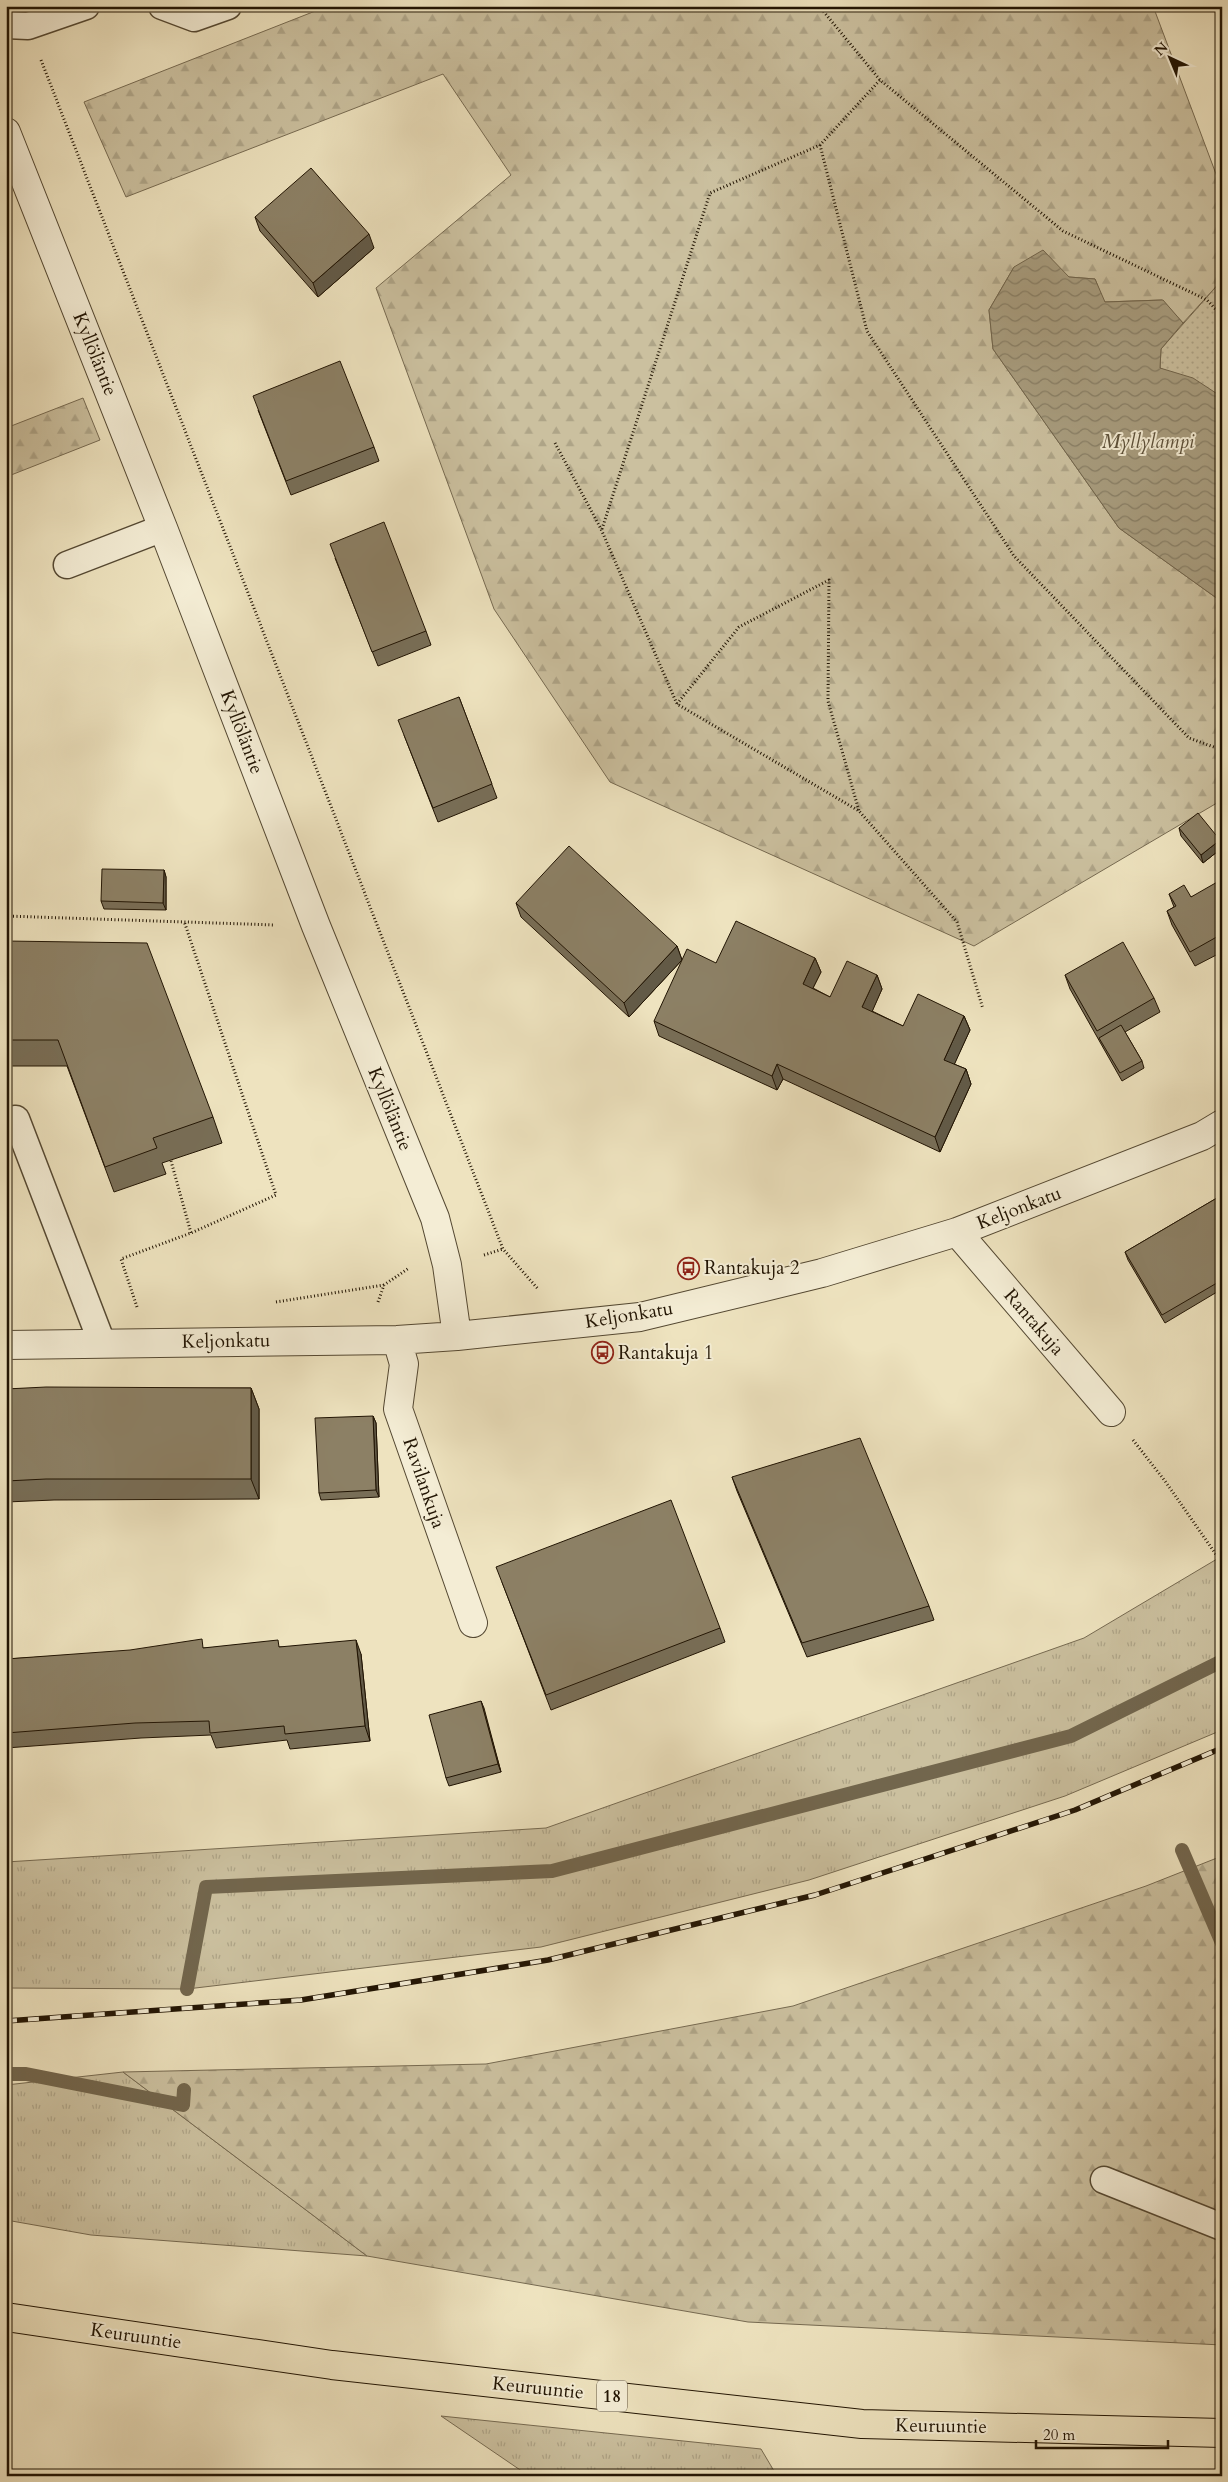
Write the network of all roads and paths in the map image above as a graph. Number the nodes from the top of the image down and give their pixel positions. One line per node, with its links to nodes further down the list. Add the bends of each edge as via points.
1 (86, 6): 5 (lane)
2 (162, 6): 3 (lane, via 194,18)
3 (228, 6)
4 (819, 6): 6 (path)
5 (17, 26): 26 (path, via 503,1249)
6 (880, 80): 8 (path); 9 (path, via 1063,231 1207,300)
7 (6, 132): 11 (street, Kyllöläntie)
8 (820, 146): 12 (path, via 710,193); 15 (path, via 867,332 1008,548 1189,738)
9 (1222, 316)
10 (555, 443): 12 (path)
11 (163, 528): 13 (lane); 19 (street, Kyllöläntie)
12 (602, 529): 14 (path)
13 (67, 565)
14 (677, 704): 16 (path); 16 (path, via 738,628 829,580 828,701)
15 (1222, 750)
16 (859, 811): 20 (path, via 957,922)
17 (6, 916): 18 (path)
18 (184, 921): 19 (path); 25 (path, via 276,1195)
19 (316, 926): 28 (street, Kyllöläntie, via 435,1218 447,1265)
20 (983, 1008)
21 (6, 1120): 30 (lane, via 16,1119)
22 (1222, 1124): 24 (street, Keljonkatu, via 1202,1136)
23 (170, 1160): 25 (path)
24 (957, 1232): 28 (street, Keljonkatu, via 822,1273 640,1317); 32 (street, Rantakuja)
25 (192, 1233): 27 (path, via 121,1259)
26 (542, 1294)
27 (137, 1309)
28 (457, 1336): 29 (street, Keljonkatu)
29 (397, 1340): 30 (street, Keljonkatu); 34 (street, Ravilankuja, via 404,1364 398,1409)
30 (102, 1343): 31 (street, Keljonkatu)
31 (6, 1345)
32 (1111, 1412): 33 (path, via 1165,1481)
33 (1222, 1563)
34 (473, 1623)
35 (1104, 2180): 36 (lane)
36 (1222, 2227)
37 (6, 2317): 38 (highway, Keuruuntie / 18, via 332,2365 862,2424)
38 (1222, 2433)

